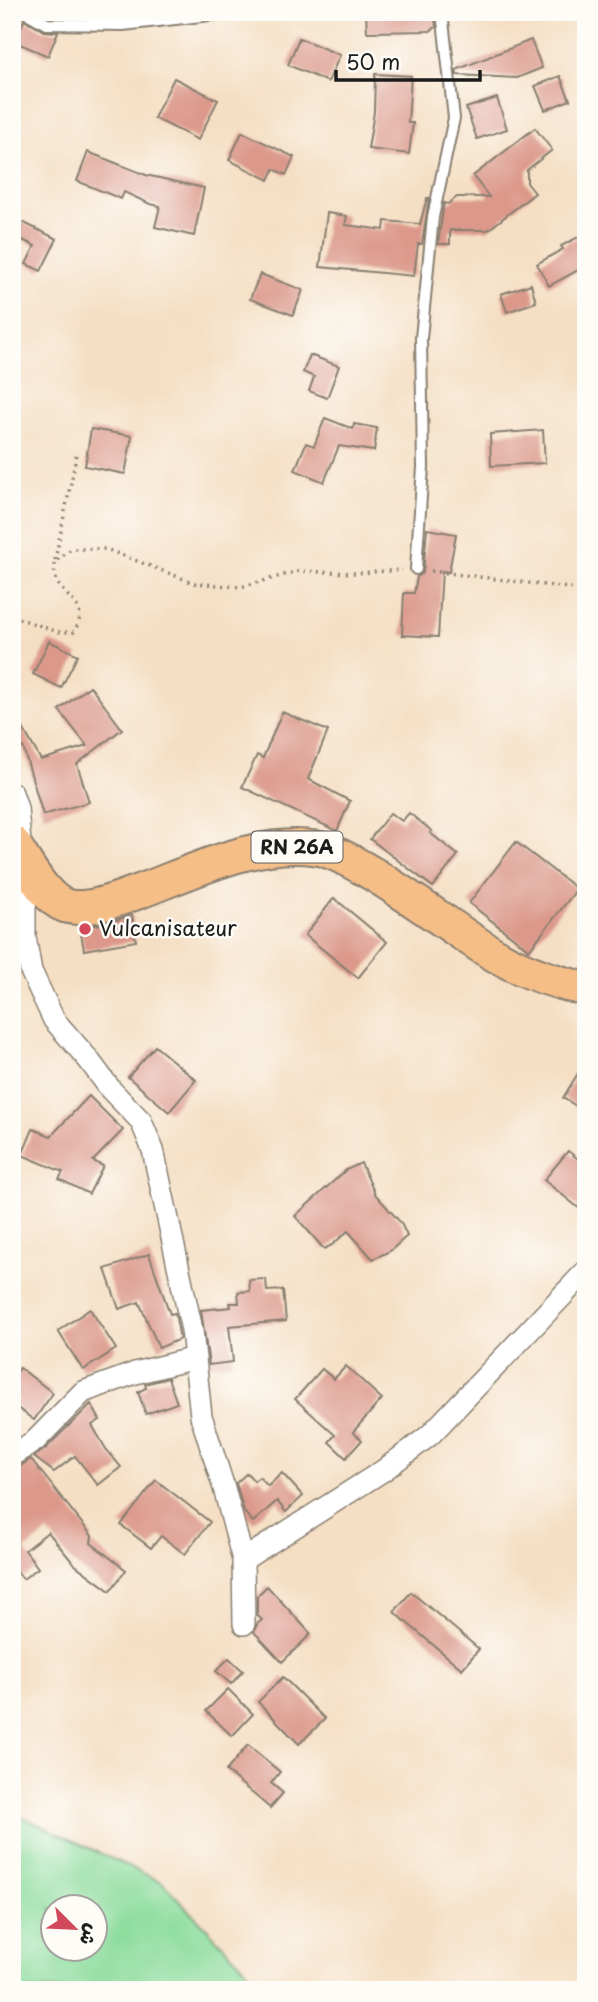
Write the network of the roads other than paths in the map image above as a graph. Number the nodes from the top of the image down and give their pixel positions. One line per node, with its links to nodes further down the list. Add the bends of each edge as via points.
1 (25, 12): 2 (lane, via 47,24 123,25)
2 (236, 12)
3 (442, 12): 4 (lane, via 454,118 433,217 421,338 423,467)
4 (416, 569)
5 (12, 793): 6 (street)
6 (22, 859): 7 (main road, RN 26A, via 54,898 65,906 82,907 107,903 275,847 317,848 353,862 495,956 559,983); 9 (street, via 31,971 54,1020 141,1121 156,1161)
7 (586, 989)
8 (586, 1271): 11 (street, via 430,1435 384,1470)
9 (195, 1358): 10 (street, via 83,1392 36,1440); 11 (street, via 201,1416)
10 (12, 1455)
11 (243, 1560): 12 (street)
12 (244, 1624)

